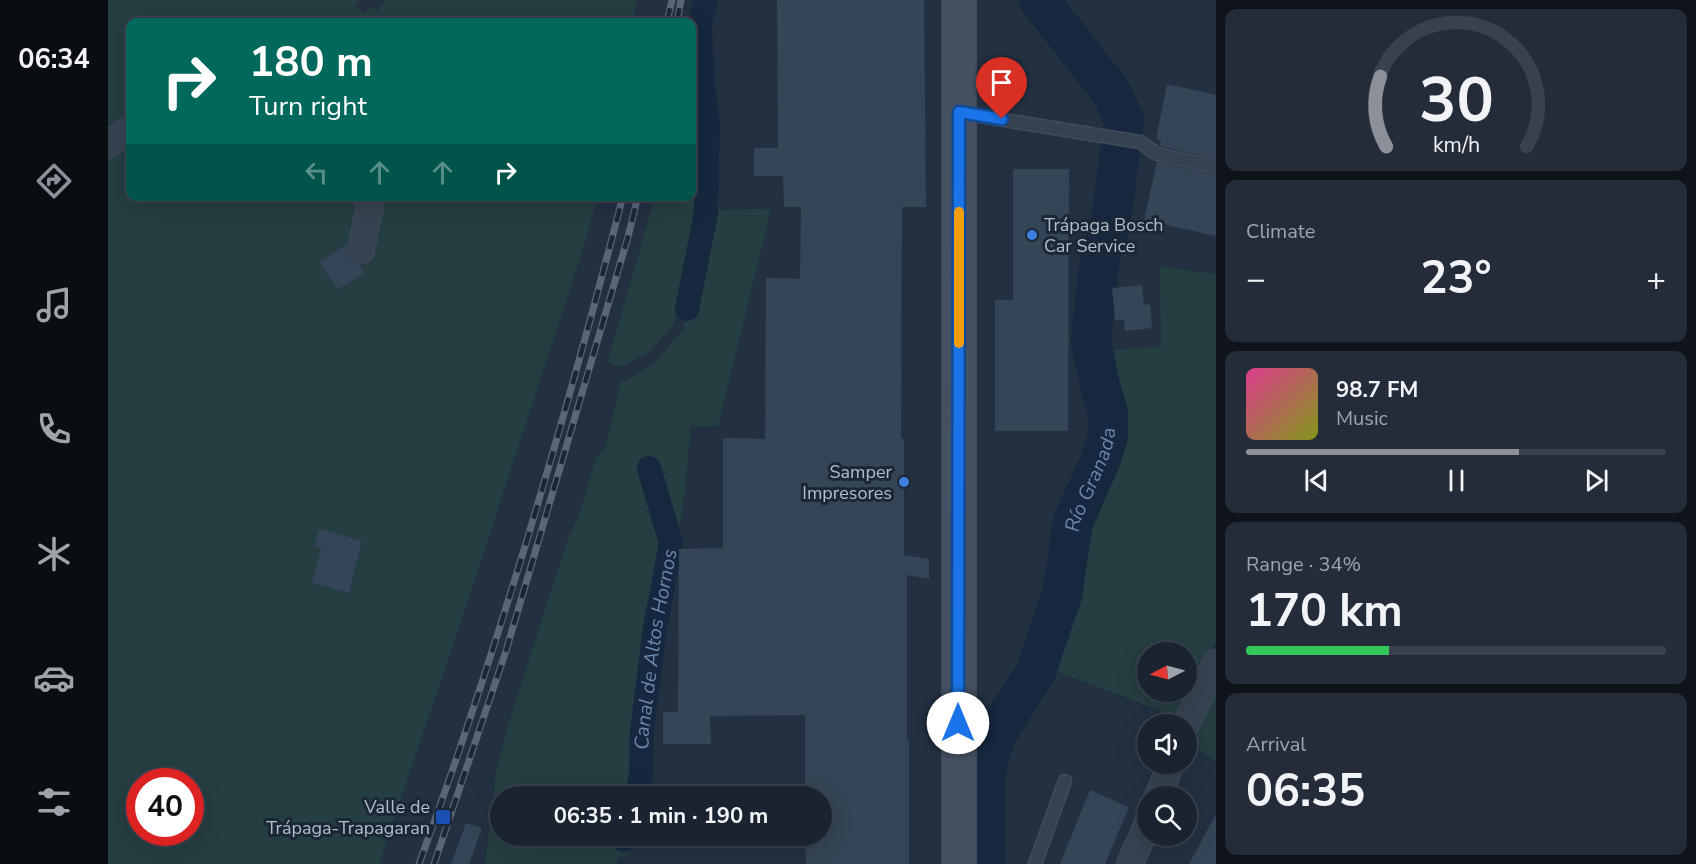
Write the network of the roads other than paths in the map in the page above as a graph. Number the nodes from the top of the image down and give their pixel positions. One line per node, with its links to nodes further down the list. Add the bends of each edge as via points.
1 (959, 0): 2 (street)
2 (959, 112): 5 (lane, via 1140,142 1157,154); 12 (street)
3 (126, 131): 4 (street)
4 (108, 145)
5 (1216, 167)
6 (369, 201): 7 (street)
7 (361, 250)
8 (1216, 663): 9 (street)
9 (1191, 714)
10 (1065, 781): 13 (lane)
11 (1138, 846): 14 (street)
12 (958, 864)
13 (1035, 864)
14 (1130, 864)

